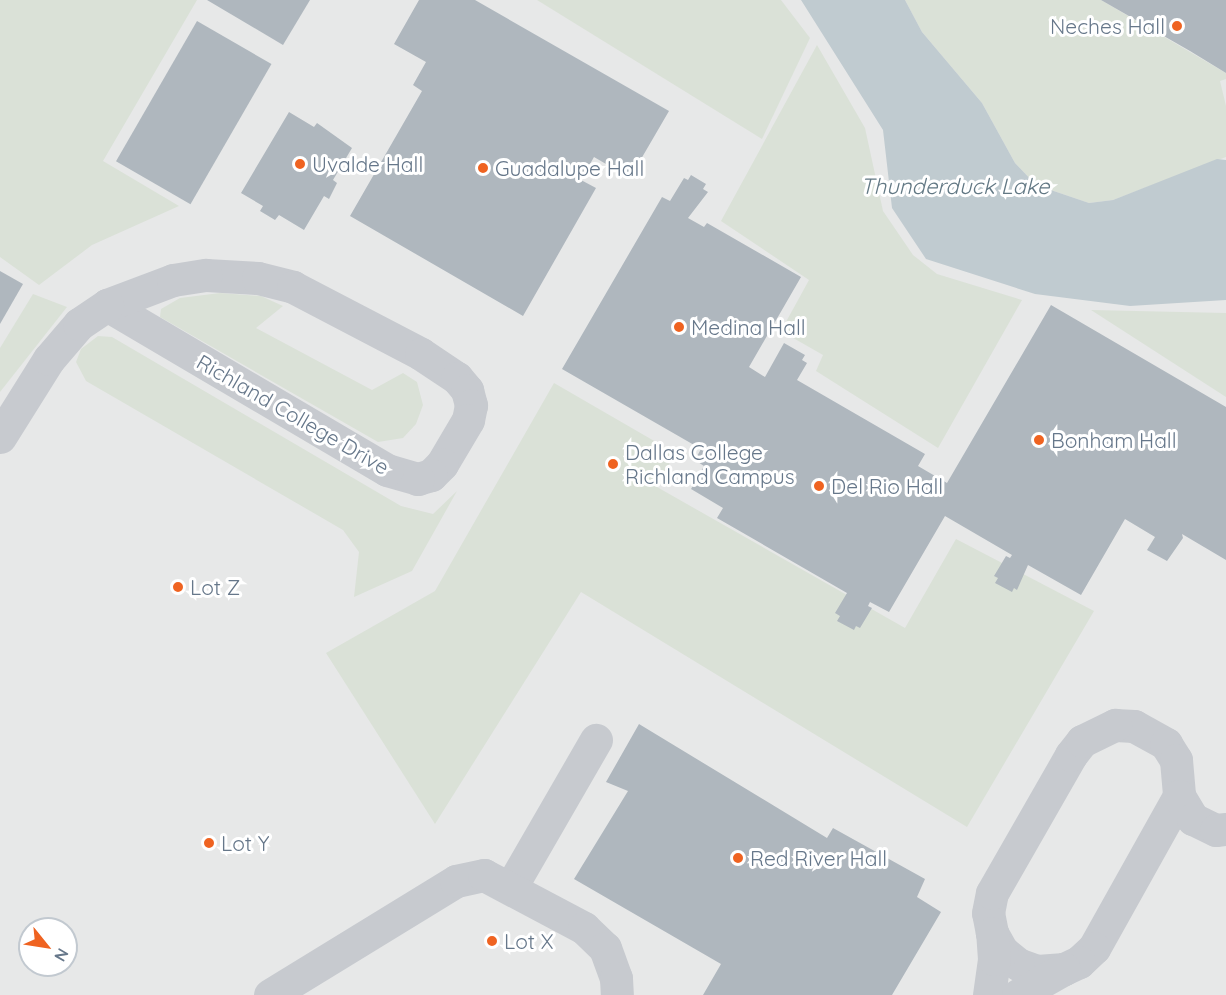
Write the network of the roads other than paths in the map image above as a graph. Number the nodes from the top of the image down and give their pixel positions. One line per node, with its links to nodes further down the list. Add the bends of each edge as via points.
1 (107, 305): 1 (street, Richland College Drive, via 405,478 431,475 468,420 471,405 467,390 444,368 293,287 258,278 206,275 173,280); 2 (street, Richland College Drive, via 79,324 49,359)
2 (0, 437)
3 (596, 740): 6 (street)
4 (1179, 796): 5 (street, via 1192,819 1216,830); 7 (street, via 1176,760 1152,732 1116,725 1082,741 992,893 988,913); 8 (street, via 1094,948)
5 (1226, 829)
6 (512, 887): 9 (street, via 484,875 456,882); 10 (street, via 584,928 605,948 616,978)
7 (992, 933): 8 (street, via 1002,951 1018,964 1037,971); 11 (street, via 994,959)
8 (1064, 969): 12 (street)
9 (270, 995)
10 (616, 995)
11 (989, 995)
12 (1018, 995)

